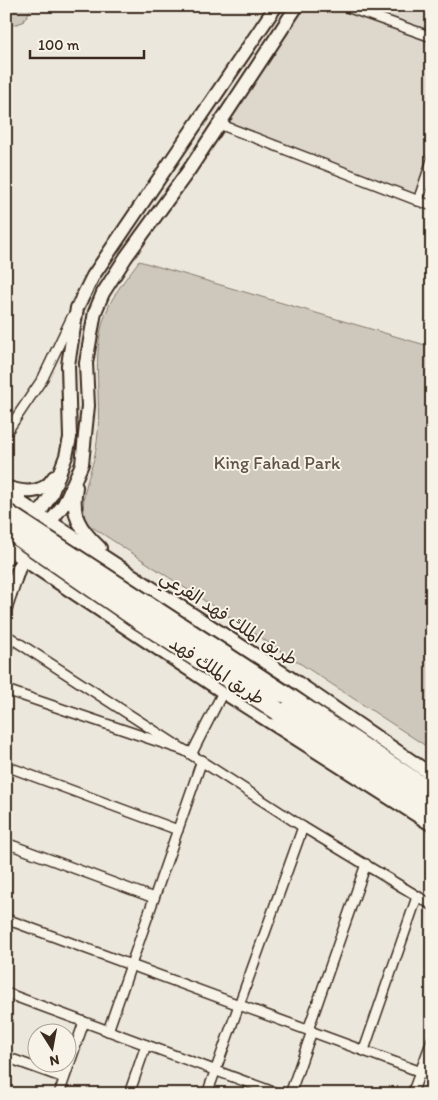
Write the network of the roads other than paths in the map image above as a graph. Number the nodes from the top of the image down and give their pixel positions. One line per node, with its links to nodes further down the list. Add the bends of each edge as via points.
1 (276, 6): 9 (street, via 93,276)
2 (297, 6): 5 (street)
3 (344, 6): 4 (street)
4 (432, 37)
5 (220, 124): 7 (street); 12 (street, via 126,257 95,312 86,363 88,406)
6 (432, 160): 7 (street)
7 (418, 201): 8 (street)
8 (432, 206)
9 (77, 308): 10 (street, via 42,378); 11 (street, via 68,365 70,438)
10 (6, 433)
11 (66, 456): 13 (street, via 51,484 42,490 19,492); 16 (street)
12 (82, 464): 17 (street); 22 (street, via 75,499 79,524 84,533)
13 (6, 487)
14 (6, 492): 16 (street, طريق الملك فهد الفرعي)
15 (6, 513): 32 (highway, طريق الملك فهد, bridge)
16 (39, 514): 17 (street, طريق الملك فهد الفرعي); 20 (street)
17 (52, 523): 19 (street, طريق الملك فهد الفرعي); 21 (street)
18 (6, 528): 33 (highway, طريق الملك فهد, bridge, via 142,622)
19 (90, 549): 22 (street, طريق الملك فهد الفرعي); 23 (street, via 72,549 63,558 57,571)
20 (7, 552): 21 (street)
21 (22, 559): 23 (street); 24 (street)
22 (123, 570): 31 (street, طريق الملك فهد الفرعي)
23 (59, 583): 27 (street)
24 (6, 606)
25 (6, 652): 28 (street, via 11,638)
26 (6, 690): 28 (street)
27 (223, 692): 28 (street); 34 (street)
28 (192, 753): 29 (street)
29 (202, 760): 35 (street); 36 (street)
30 (6, 766): 36 (street)
31 (432, 774)
32 (432, 793)
33 (432, 810)
34 (432, 825)
35 (303, 827): 38 (street); 45 (street)
36 (178, 830): 40 (street)
37 (6, 843): 40 (street)
38 (366, 864): 39 (street); 48 (street)
39 (417, 897): 41 (street); 51 (street)
40 (154, 898): 43 (street)
41 (432, 904)
42 (6, 919): 43 (street)
43 (131, 965): 45 (street); 47 (street)
44 (6, 993): 46 (street)
45 (240, 1005): 48 (street); 53 (street)
46 (84, 1022): 47 (street); 56 (street)
47 (108, 1031): 50 (street)
48 (310, 1031): 51 (street); 61 (street)
49 (432, 1040): 54 (street)
50 (146, 1045): 53 (street); 58 (street)
51 (364, 1050): 54 (street)
52 (6, 1057): 56 (street)
53 (217, 1071): 59 (street); 60 (street)
54 (420, 1072): 55 (street); 62 (street)
55 (432, 1076)
56 (64, 1078): 57 (street)
57 (59, 1094)
58 (129, 1094)
59 (207, 1094)
60 (279, 1094)
61 (290, 1094)
62 (412, 1094)

